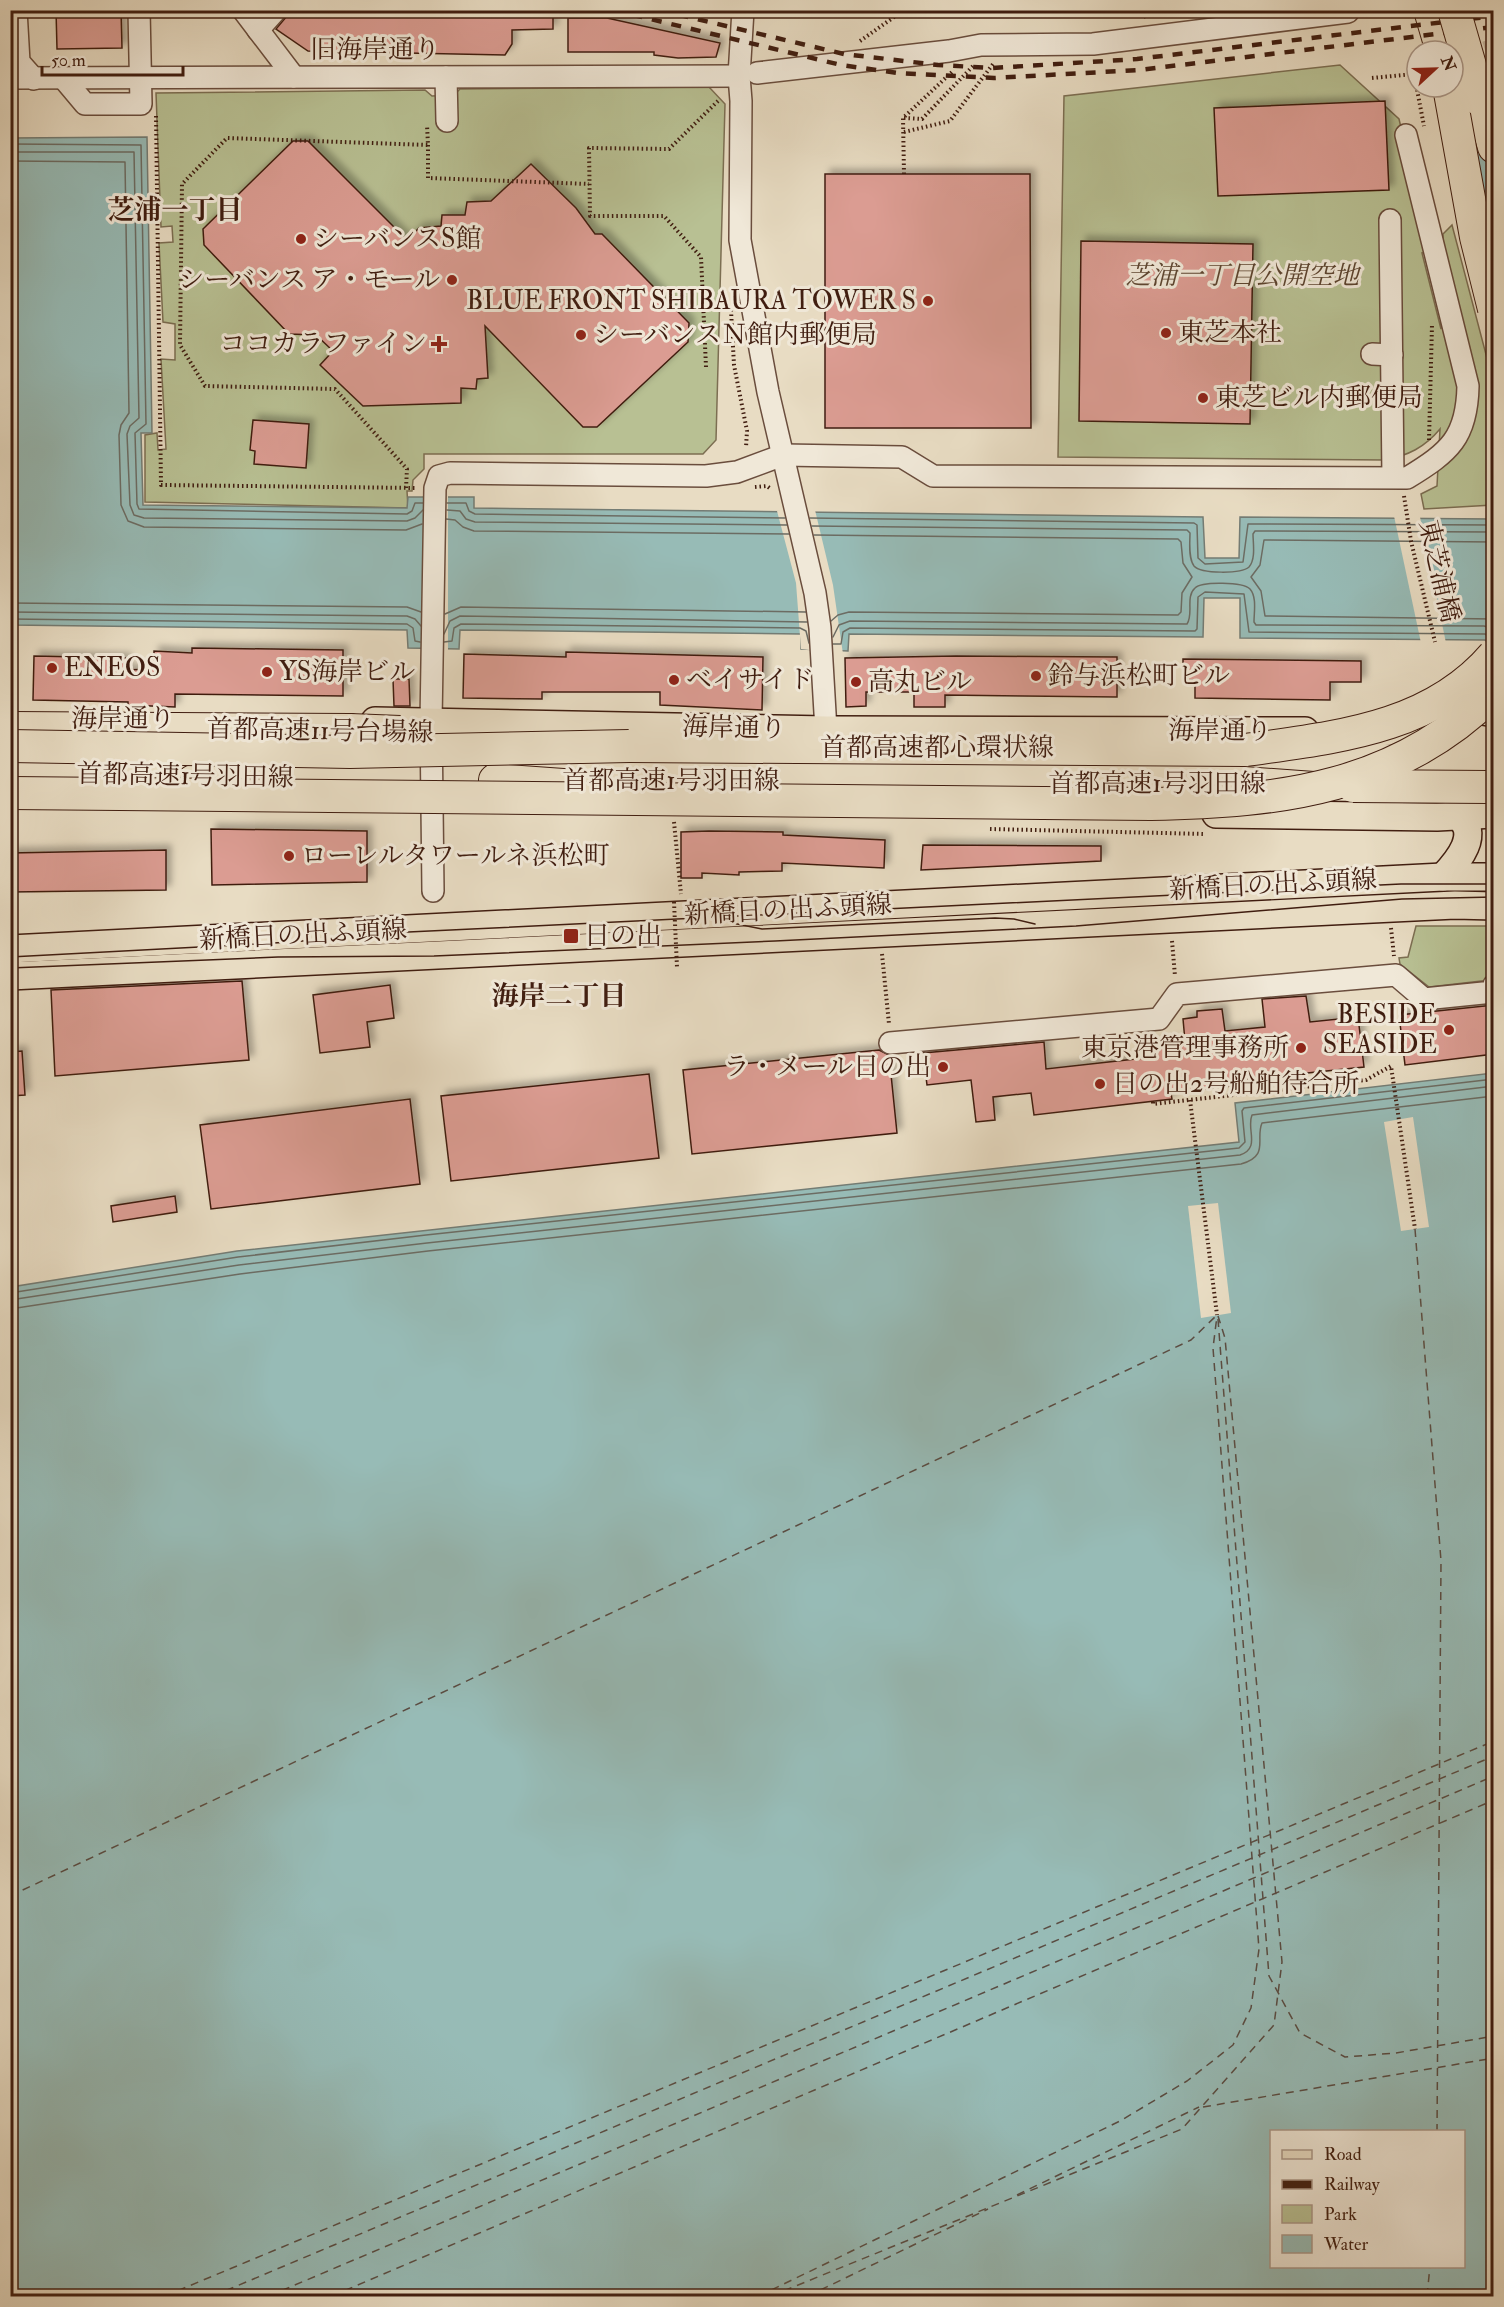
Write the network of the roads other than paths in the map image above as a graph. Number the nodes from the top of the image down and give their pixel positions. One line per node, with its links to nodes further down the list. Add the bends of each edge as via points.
1 (16, 10): 16 (street, via 19,62)
2 (139, 10): 13 (street)
3 (243, 10): 9 (street)
4 (276, 10): 9 (street)
5 (743, 10): 11 (street)
6 (1430, 10): 10 (highway)
7 (1454, 10): 19 (highway, bridge)
8 (1348, 12): 11 (street, 旧海岸通り, via 1093,44 994,45)
9 (258, 30): 14 (street)
10 (1438, 39)
11 (748, 75): 12 (street, 旧海岸通り); 27 (street, via 740,240)
12 (446, 76): 14 (street, 旧海岸通り); 20 (street)
13 (140, 77): 14 (street, 旧海岸通り); 16 (street, 旧海岸通り)
14 (294, 77)
15 (10, 78): 16 (street, 旧海岸通り)
16 (34, 79)
17 (1452, 99): 26 (highway, bridge, via 1476,237)
18 (1454, 99): 25 (highway)
19 (1480, 100): 22 (highway); 23 (highway)
20 (437, 122)
21 (1416, 133): 28 (street, via 1468,386 1468,412 1462,432 1443,452 1407,478)
22 (1494, 134)
23 (1494, 147)
24 (1390, 220): 28 (street, via 1382,355)
25 (1494, 228)
26 (1494, 309)
27 (783, 455): 28 (street, via 902,457 933,476); 32 (street, via 737,472 706,476 439,476 431,491); 34 (street, via 815,592)
28 (1393, 477)
29 (1494, 655): 38 (highway, 首都高速都心環状線, bridge, via 1453,693 1404,718 1353,733)
30 (1494, 692): 46 (highway, 首都高速1号羽田線, bridge, via 1467,717 1410,754 1350,780 1284,796 1151,804)
31 (10, 718): 32 (main road, 海岸通り)
32 (431, 721): 34 (main road, 海岸通り); 47 (street)
33 (10, 728): 37 (highway, 首都高速11号台場線, bridge, via 350,730)
34 (826, 730): 35 (main road, 海岸通り, via 1435,731)
35 (1494, 742)
36 (10, 746): 37 (highway, 首都高速1号羽田線, bridge, via 350,752)
37 (628, 746): 38 (highway, 首都高速都心環状線)
38 (1246, 750): 39 (highway, 首都高速都心環状線, bridge, via 1412,762)
39 (1494, 762)
40 (10, 774): 41 (highway, 首都高速1号羽田線)
41 (273, 778): 42 (highway, 首都高速1号羽田線); 44 (highway, bridge)
42 (495, 780): 43 (highway, 首都高速1号羽田線, bridge); 46 (highway, bridge)
43 (1494, 787)
44 (10, 791): 46 (highway, bridge)
45 (10, 798): 47 (main road)
46 (780, 801)
47 (433, 804): 49 (main road); 52 (street)
48 (1494, 814): 49 (main road)
49 (1457, 815): 50 (main road, via 1468,828 1468,840 1457,862)
50 (1443, 877): 51 (main road, 新橋日の出ふ頭線); 54 (main road, 新橋日の出ふ頭線)
51 (1494, 877)
52 (434, 891)
53 (1494, 906): 55 (main road, 新橋日の出ふ頭線)
54 (10, 950)
55 (10, 976)
56 (1494, 986): 57 (street, via 1493,992 1424,999 1396,975 1177,994 1159,1019)
57 (890, 1043)

